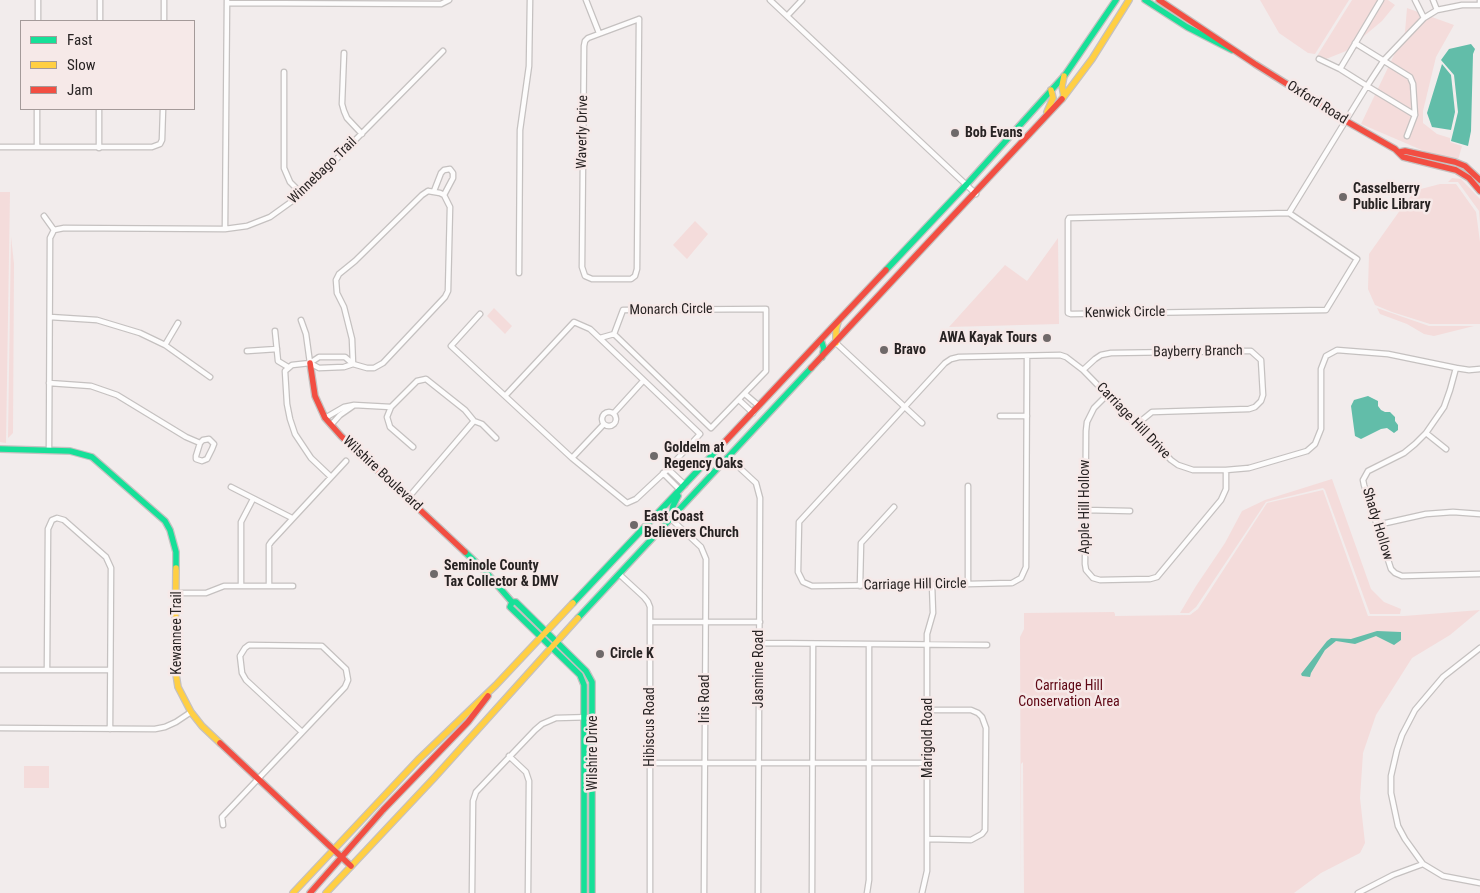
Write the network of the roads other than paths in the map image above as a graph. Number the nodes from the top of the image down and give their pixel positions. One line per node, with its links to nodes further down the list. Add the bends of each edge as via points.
1 (38, 0): 21 (street)
2 (100, 0): 22 (street)
3 (164, 0): 23 (street)
4 (449, 0): 17 (street, via 441,4)
5 (530, 0): 60 (street, via 530,66 520,130)
6 (586, 0): 24 (street)
7 (770, 0): 19 (street)
8 (802, 0): 19 (street)
9 (1116, 0): 33 (main road)
10 (1129, 0): 36 (main road)
11 (1145, 0): 27 (main road, Oxford Road, via 1187,27)
12 (1160, 0): 27 (main road, Oxford Road)
13 (1381, 0): 25 (street)
14 (1415, 0): 20 (street)
15 (1433, 0): 18 (street)
16 (1480, 0): 18 (street, via 1480,5)
17 (227, 2): 58 (street)
18 (1437, 10): 20 (street)
19 (787, 16): 50 (street)
20 (1424, 18): 30 (street)
21 (38, 20)
22 (100, 20)
23 (164, 20)
24 (599, 33): 24 (street, Waverly Drive, via 585,40 584,46 582,267 585,276 592,280 628,279 635,276 637,268 639,19)
25 (1355, 43): 30 (street); 31 (street)
26 (443, 51): 43 (street, Winnebago Trail)
27 (1236, 52): 42 (main road, Oxford Road)
28 (344, 53): 43 (street, via 342,104 347,118)
29 (1319, 60): 31 (street)
30 (1384, 60): 34 (street); 40 (street, via 1410,77)
31 (1340, 68): 34 (street)
32 (284, 72): 53 (street, via 284,168 290,182)
33 (1065, 75): 35 (main road); 36 (main road)
34 (1367, 86): 40 (street); 42 (street)
35 (1051, 90): 41 (main road, via 1053,98); 50 (main road)
36 (1064, 96): 41 (main road)
37 (37, 110): 46 (street)
38 (100, 110): 47 (street)
39 (163, 110): 47 (street, via 160,144)
40 (1415, 115): 44 (street)
41 (1045, 118): 54 (main road)
42 (1346, 121): 48 (main road, Oxford Road); 56 (street)
43 (362, 134): 53 (street, Winnebago Trail)
44 (1407, 136)
45 (0, 147): 46 (street)
46 (37, 147): 47 (street)
47 (99, 148)
48 (1400, 152): 49 (main road, Oxford Road, via 1455,162 1465,166); 51 (main road, Oxford Road, via 1403,157 1456,170 1469,178)
49 (1480, 180)
50 (966, 184): 54 (street); 64 (main road)
51 (1480, 191)
52 (434, 192): 55 (street); 55 (street, via 442,173 450,169 453,178); 77 (street, via 422,195 336,280 352,339)
53 (302, 194): 58 (street, Winnebago Trail, via 270,217 247,226)
54 (976, 194): 70 (main road)
55 (444, 195): 77 (street, via 450,207 449,284 445,297 383,363 374,368)
56 (1289, 213): 56 (street, Kenwick Circle, via 1069,218 1068,312 1326,310 1357,259)
57 (44, 216): 59 (street)
58 (225, 229): 59 (street, Winnebago Trail)
59 (54, 230): 62 (street, via 50,238)
60 (519, 274)
61 (480, 314): 87 (street, via 451,346)
62 (50, 317): 71 (street, via 97,320 140,333); 84 (street)
63 (301, 320): 76 (street, Wilshire Boulevard, via 308,340)
64 (838, 321): 69 (main road); 70 (main road)
65 (178, 322): 71 (street)
66 (276, 331): 72 (street)
67 (614, 334): 68 (street); 85 (street, Monarch Circle, via 623,310 766,309 766,371); 103 (street)
68 (600, 338): 83 (street); 87 (street, via 574,322)
69 (821, 340): 75 (main road); 90 (main road)
70 (836, 344): 75 (main road); 92 (street)
71 (165, 345): 82 (street)
72 (277, 349): 73 (street); 78 (street, via 278,361)
73 (246, 351)
74 (1027, 356): 80 (street, Carriage Hill Drive, via 1066,356); 92 (street, Carriage Hill Drive, via 951,359); 96 (street, Carriage Hill Circle)
75 (822, 358): 113 (main road)
76 (310, 363): 77 (street, via 319,368); 77 (street, via 319,357 345,357); 78 (street); 97 (main road, Wilshire Boulevard, via 315,396)
77 (353, 364)
78 (288, 367): 118 (street, via 285,371 287,404 295,434 311,458)
79 (1456, 368): 81 (street, Carriage Hill Drive); 104 (street, Shady Hollow, via 1444,407); 116 (street, Carriage Hill Drive, via 1388,354 1332,352 1326,356 1321,369 1322,429 1315,444 1298,454 1249,468)
80 (1083, 370): 86 (street, Carriage Hill Drive); 101 (street, Bayberry Branch, via 1101,355 1111,353 1252,351 1261,360 1263,395 1255,407 1152,412)
81 (1480, 370)
82 (210, 377)
83 (644, 381): 93 (street); 105 (street)
84 (49, 383): 107 (street, via 91,386 118,395); 111 (street)
85 (745, 394): 88 (street, Monarch Circle); 90 (street)
86 (1108, 394): 101 (street, Carriage Hill Drive); 126 (street, Apple Hill Hollow, via 1094,408 1087,422)
87 (505, 396): 112 (street)
88 (739, 400): 94 (street); 103 (street, Monarch Circle)
89 (354, 405): 91 (street); 97 (street); 102 (street)
90 (759, 406): 94 (main road)
91 (391, 407): 98 (street, via 417,381 426,379); 108 (street, via 387,417 390,427)
92 (906, 408): 99 (street); 141 (street, Carriage Hill Circle, via 799,522 798,572 803,582 812,586)
93 (614, 413): 100 (street, via 604,414); 100 (street, via 614,423)
94 (752, 413): 119 (main road)
95 (1000, 416): 96 (street)
96 (1027, 416): 137 (street, Carriage Hill Circle, via 1024,573 1012,583)
97 (325, 418): 102 (main road, Wilshire Boulevard)
98 (474, 421): 106 (street, via 482,424); 124 (street)
99 (922, 423)
100 (604, 424): 112 (street)
101 (1136, 424): 116 (street, Carriage Hill Drive, via 1178,465 1193,470)
102 (331, 425): 124 (main road, Wilshire Boulevard)
103 (712, 428): 105 (street, Monarch Circle)
104 (1426, 433): 110 (street); 132 (street, Shady Hollow, via 1404,453 1375,466 1366,474 1364,485)
105 (700, 434): 115 (street)
106 (496, 438)
107 (200, 443): 107 (street, via 206,439 214,444 205,461 196,459)
108 (413, 447)
109 (0, 449): 111 (main road, Kewannee Trail)
110 (1446, 449)
111 (49, 450): 142 (main road, Kewannee Trail, via 92,457 165,521 176,552)
112 (572, 458): 117 (street, via 627,503 636,499)
113 (729, 458): 131 (main road); 145 (street, Jasmine Road, via 759,489)
114 (346, 461): 118 (street)
115 (668, 469): 117 (street); 119 (street)
116 (1226, 470): 126 (street, Apple Hill Hollow, via 1226,489 1221,500 1162,573 1150,579 1100,580 1089,575 1085,564)
117 (664, 473): 122 (street)
118 (331, 477): 130 (street)
119 (685, 484): 122 (main road); 131 (main road, via 673,506)
120 (968, 486): 137 (street)
121 (231, 487): 123 (street)
122 (680, 490): 128 (main road)
123 (252, 498): 130 (street); 138 (street, via 241,522)
124 (408, 498): 143 (main road, Wilshire Boulevard, via 485,571)
125 (894, 507): 141 (street, via 861,543)
126 (1085, 510): 127 (street)
127 (1130, 511)
128 (659, 513): 133 (main road, via 661,522); 147 (main road)
129 (1480, 514): 132 (street, via 1426,514)
130 (292, 518): 139 (street, via 269,546)
131 (671, 519): 133 (main road); 146 (street, Iris Road, via 704,552)
132 (1377, 525): 135 (street, Shady Hollow, via 1395,574)
133 (651, 540): 134 (main road)
134 (619, 574): 144 (street, Hibiscus Road, via 648,602); 149 (main road)
135 (1480, 574)
136 (932, 584): 137 (street, Carriage Hill Circle); 141 (street, Carriage Hill Circle); 153 (street, Marigold Road, via 933,613)
137 (968, 584)
138 (241, 586): 139 (street); 142 (street, via 219,587 206,593)
139 (269, 586): 140 (street)
140 (293, 586)
141 (860, 586)
142 (176, 594): 164 (main road, Kewannee Trail, via 176,678)
143 (512, 602): 147 (main road, Wilshire Boulevard, via 516,602); 148 (main road, Wilshire Boulevard, via 510,607)
144 (650, 622): 146 (street); 171 (street, Hibiscus Road)
145 (760, 622): 146 (street); 150 (street, Jasmine Road)
146 (705, 623): 174 (street, Iris Road)
147 (546, 632): 148 (main road); 149 (main road, Wilshire Drive)
148 (541, 638): 155 (main road); 162 (main road)
149 (556, 641): 155 (main road); 160 (main road, Wilshire Drive)
150 (760, 643): 151 (street); 172 (street, Jasmine Road)
151 (813, 644): 152 (street); 175 (street)
152 (869, 644): 153 (street); 176 (street)
153 (927, 645): 154 (street); 163 (street, Marigold Road)
154 (987, 646)
155 (551, 647): 161 (main road); 183 (main road)
156 (1480, 648): 182 (street, via 1443,677 1415,710 1395,757 1391,793 1398,826)
157 (0, 670): 158 (street)
158 (47, 670): 159 (street); 159 (street, via 48,529 52,520 57,518 64,520 109,561)
159 (110, 670): 168 (street)
160 (586, 671): 161 (main road); 166 (main road, Wilshire Drive, via 592,682)
161 (580, 675): 165 (main road, Wilshire Drive, via 585,691)
162 (496, 685): 180 (main road, via 418,760); 181 (main road, via 468,722)
163 (928, 710): 173 (street, Marigold Road); 179 (street, via 971,710 978,713 985,722 986,757 986,823 982,834 971,840)
164 (191, 712): 168 (street, via 165,727); 177 (main road, Kewannee Trail)
165 (585, 717): 166 (street); 170 (street, via 556,718 542,724); 185 (main road, Wilshire Drive)
166 (593, 717): 184 (main road, Wilshire Drive)
167 (0, 728): 168 (street)
168 (110, 729)
169 (302, 732): 169 (street, via 246,680 240,656 249,645 322,646 346,669 348,680 344,687); 177 (street)
170 (509, 756): 190 (street, via 474,796); 191 (street, via 526,772 529,782)
171 (650, 763): 174 (street); 194 (street, Hibiscus Road)
172 (758, 763): 174 (street); 175 (street); 196 (street, Jasmine Road)
173 (928, 763): 176 (street); 179 (street, Marigold Road)
174 (705, 764): 195 (street, Iris Road)
175 (813, 764): 176 (street); 197 (street)
176 (868, 764): 198 (street)
177 (259, 778): 178 (street, via 222,817); 180 (main road, Kewannee Trail)
178 (222, 825)
179 (928, 839): 199 (street, Marigold Road, via 927,871)
180 (334, 850): 181 (main road, Kewannee Trail); 187 (main road)
181 (342, 858): 183 (main road, Kewannee Trail); 188 (main road)
182 (1423, 864): 186 (street, via 1443,876); 200 (street)
183 (351, 866): 189 (main road)
184 (592, 873): 185 (main road); 193 (main road, Wilshire Drive)
185 (584, 874): 192 (main road, Wilshire Drive)
186 (1480, 884)
187 (293, 893)
188 (310, 893)
189 (326, 893)
190 (472, 893)
191 (528, 893)
192 (584, 893)
193 (592, 893)
194 (650, 893)
195 (704, 893)
196 (758, 893)
197 (812, 893)
198 (867, 893)
199 (922, 893)
200 (1358, 893)

